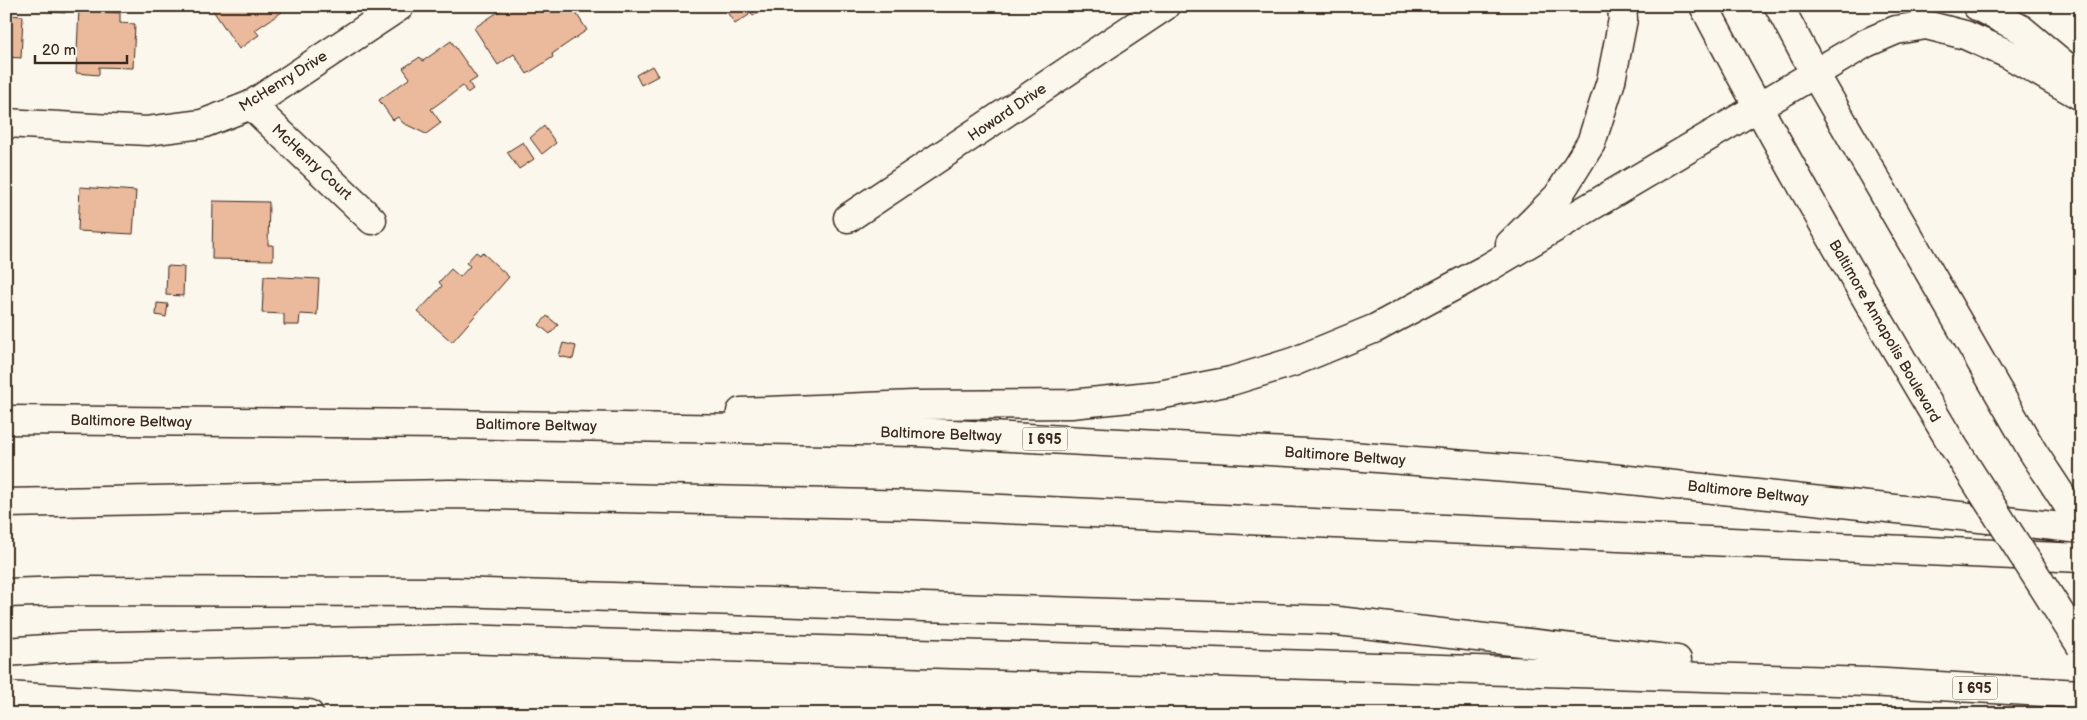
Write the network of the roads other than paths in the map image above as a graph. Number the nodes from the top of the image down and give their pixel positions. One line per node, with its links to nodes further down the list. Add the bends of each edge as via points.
1 (400, 6): 10 (main road, McHenry Drive)
2 (1165, 6): 13 (main road, Howard Drive)
3 (1622, 6): 15 (main road, via 1623,19 1611,81 1591,143 1558,196)
4 (1704, 6): 11 (main road, Baltimore Annapolis Boulevard)
5 (1779, 6): 7 (main road)
6 (1977, 6): 8 (main road, via 2021,29)
7 (1815, 74): 9 (main road, via 1866,43 1896,30 1926,25 1965,35 2008,54); 11 (main road); 19 (main road, via 2032,452)
8 (2081, 79)
9 (2081, 96)
10 (251, 106): 12 (main road, McHenry Drive, via 202,124 147,131); 14 (main road, McHenry Court)
11 (1758, 108): 15 (main road); 23 (main road, Baltimore Annapolis Boulevard, bridge, via 1852,277 1952,444)
12 (6, 123)
13 (848, 218)
14 (372, 220)
15 (1484, 270): 17 (main road, via 1376,328 1293,362 1231,381 1159,395 1071,404 914,405)
16 (6, 420): 17 (main road, Baltimore Beltway / I 695)
17 (445, 424): 20 (main road, Baltimore Beltway / I 695, via 914,432 1325,454 1546,471)
18 (6, 503): 21 (main road, via 450,494 916,505)
19 (2081, 525)
20 (2081, 529)
21 (2081, 558)
22 (6, 593): 25 (main road, via 457,592 1329,620)
23 (2081, 646)
24 (6, 652): 25 (main road, I 695, via 460,639)
25 (1868, 682): 26 (main road, I 695)
26 (2081, 694)
27 (6, 696): 28 (main road)
28 (309, 714)

